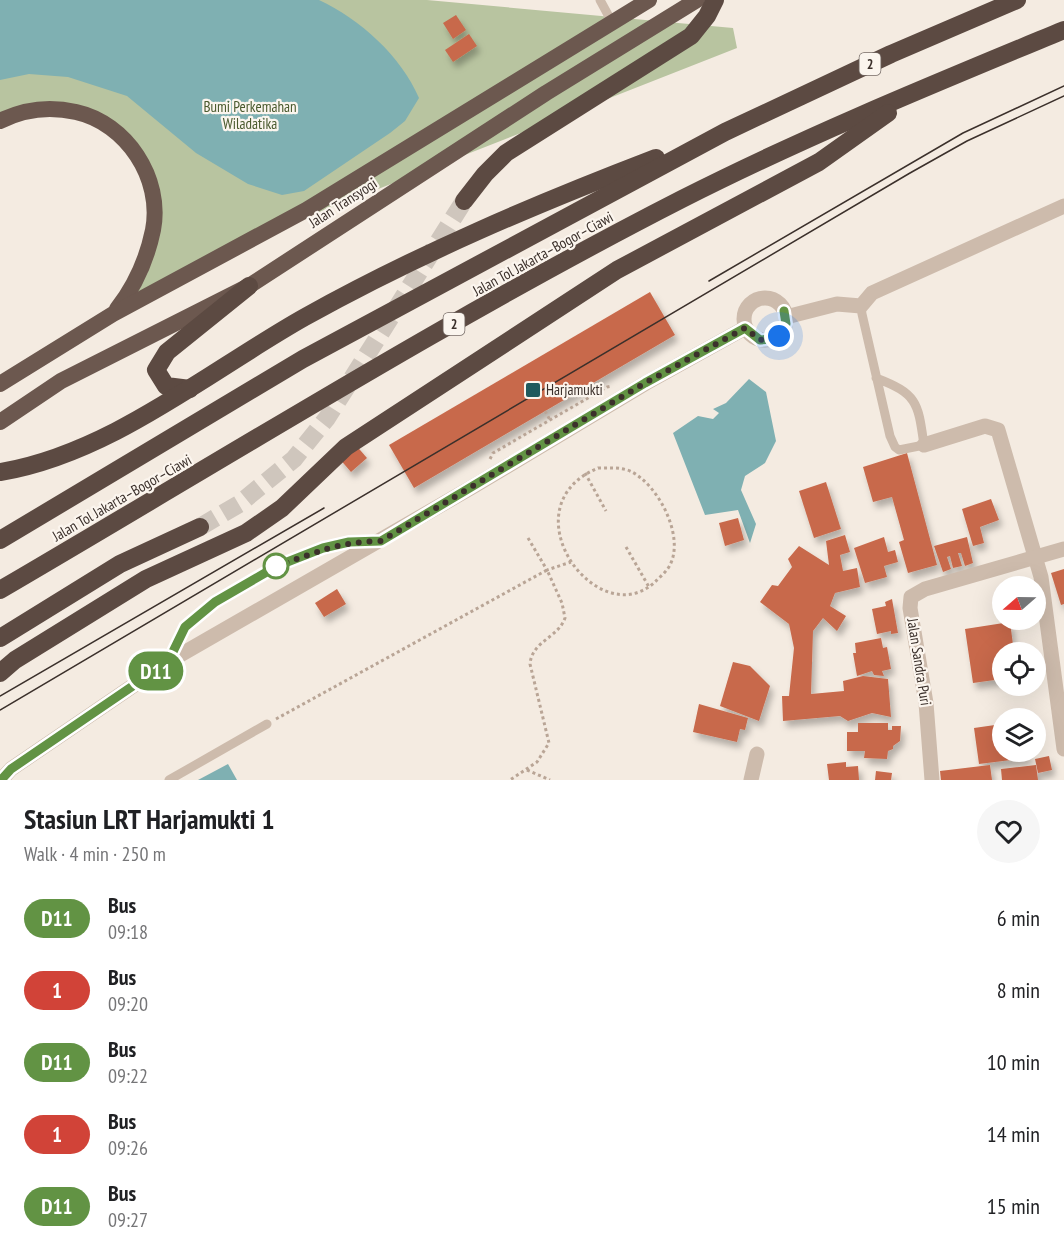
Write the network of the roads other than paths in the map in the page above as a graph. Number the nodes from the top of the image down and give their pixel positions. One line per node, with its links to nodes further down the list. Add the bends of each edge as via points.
1 (600, 0): 6 (lane)
2 (649, 0): 6 (highway, Jalan Transyogi)
3 (697, 0): 10 (highway, Jalan Transyogi)
4 (715, 0): 13 (highway, via 708,16 691,36 506,153)
5 (1017, 0): 12 (highway, Jalan Tol Jakarta–Bogor–Ciawi / 2)
6 (613, 24): 8 (highway, Jalan Transyogi)
7 (1064, 30): 9 (highway, Jalan Tol Jakarta–Bogor–Ciawi / 2)
8 (533, 72): 10 (highway); 17 (highway, Jalan Transyogi, via 306,210)
9 (924, 88): 31 (highway, Jalan Tol Jakarta–Bogor–Ciawi / 2, via 686,197 605,239); 34 (highway, via 819,162 617,270 346,447 282,508 246,533 146,579)
10 (546, 93): 15 (highway, Jalan Transyogi)
11 (0, 121): 17 (highway, via 29,110 48,108 90,115 124,137 134,151 151,190 153,229 140,271)
12 (725, 132): 22 (highway, via 538,203 379,277); 27 (highway, Jalan Tol Jakarta–Bogor–Ciawi / 2, via 303,359)
13 (464, 201)
14 (1064, 206): 16 (street, via 872,293)
15 (249, 285): 22 (highway, via 167,352 159,363 156,370 165,386); 23 (highway, Jalan Transyogi, via 61,381)
16 (861, 306): 18 (street, via 837,304); 20 (lane)
17 (113, 314): 21 (highway, Jalan Transyogi)
18 (786, 317): 19 (street, via 783,330 773,339 760,340); 19 (street, via 781,305 763,298 746,308)
19 (745, 328): 28 (street)
20 (876, 378): 24 (lane, via 911,396 919,411); 24 (lane, via 895,447 905,450)
21 (0, 384)
22 (190, 389): 25 (highway, via 88,444 33,466)
23 (0, 422)
24 (924, 445): 30 (street, via 985,426 998,430)
25 (0, 472)
26 (200, 527): 32 (highway, via 120,564)
27 (0, 540)
28 (381, 541): 33 (street); 33 (lane, via 323,548 277,566 196,616 185,627)
29 (1064, 549): 30 (street, Jalan Sandra Puri)
30 (1035, 558): 36 (street, via 1041,577); 41 (street, Jalan Sandra Puri, via 925,589 911,597)
31 (0, 590)
32 (0, 638)
33 (168, 662): 38 (street, via 11,769)
34 (0, 673)
35 (267, 724): 39 (lane)
36 (1064, 749)
37 (757, 754): 40 (street)
38 (1, 780)
39 (169, 780)
40 (751, 780)
41 (932, 780)

